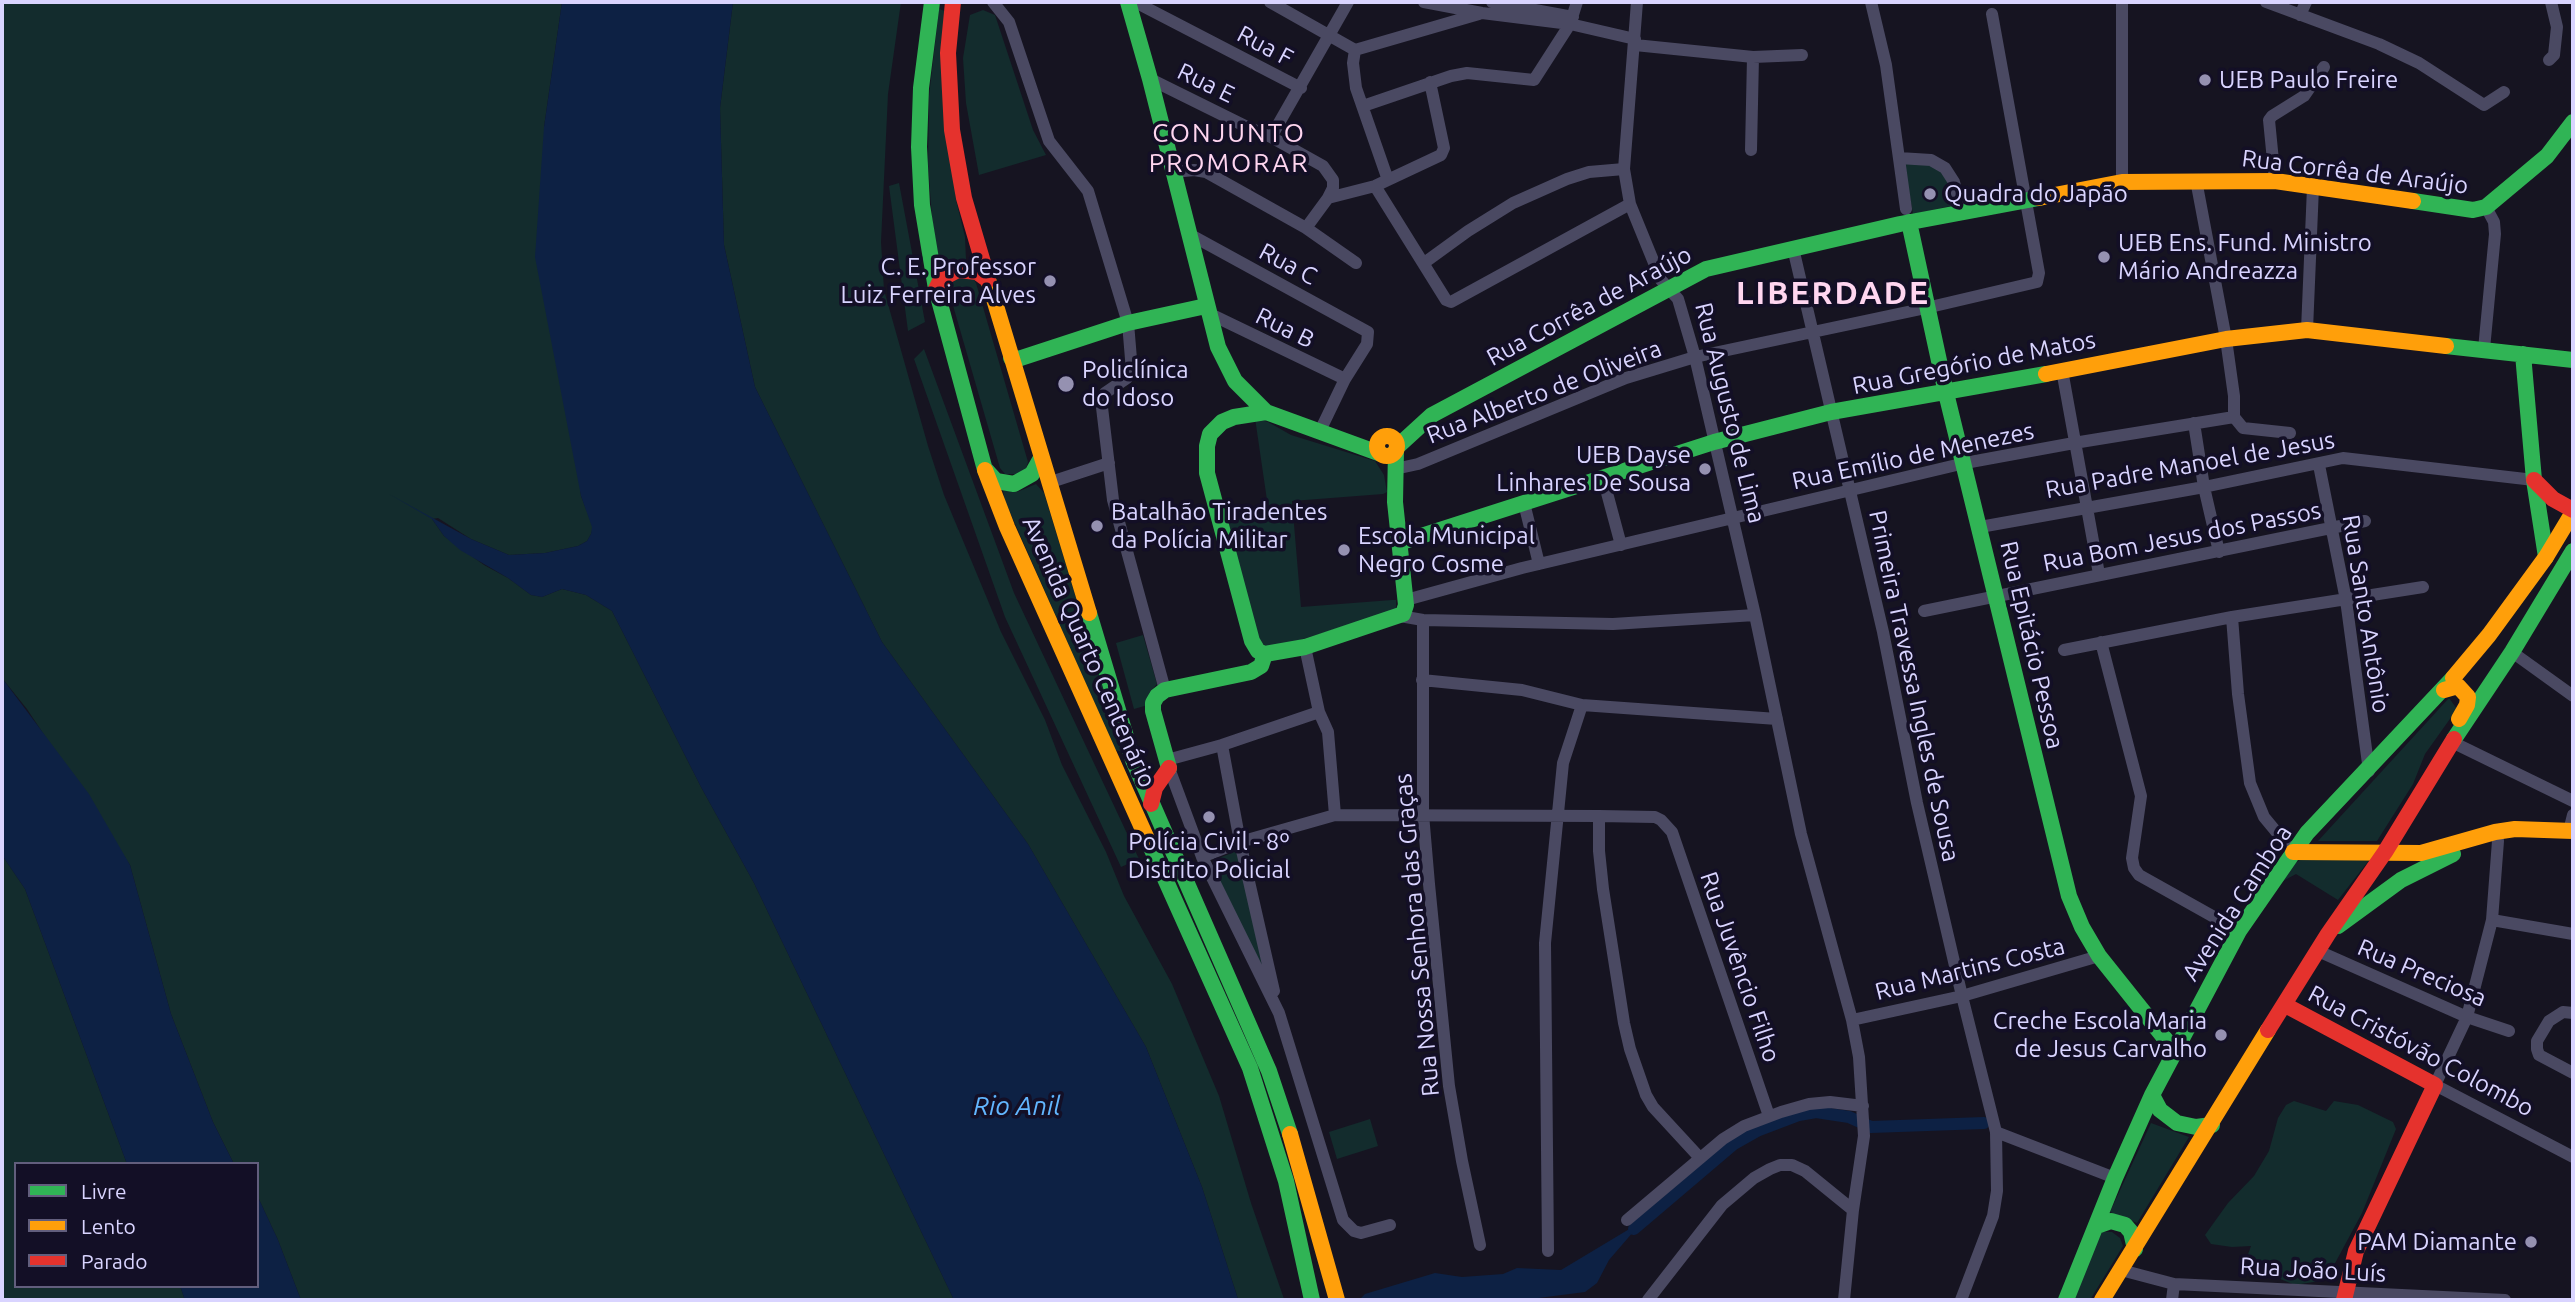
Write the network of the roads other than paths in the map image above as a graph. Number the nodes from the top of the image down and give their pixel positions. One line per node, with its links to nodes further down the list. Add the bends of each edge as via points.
1 (932, 2): 57 (street, Avenida Quarto Centenário, via 919,147 922,205)
2 (953, 2): 56 (street, Avenida Quarto Centenário, via 948,53 952,130 964,198)
3 (993, 2): 61 (street, via 1009,22 1049,141 1088,191)
4 (1128, 2): 28 (street)
5 (1135, 2): 30 (street, Rua F)
6 (1270, 2): 21 (street)
7 (1348, 2): 21 (street)
8 (1424, 2): 17 (street)
9 (1492, 2): 20 (street)
10 (1577, 2): 20 (street)
11 (1637, 2): 22 (street, Rua Augusto de Lima)
12 (1871, 2): 36 (street, Rua Epitácio Pessoa, via 1886,65)
13 (2122, 2): 42 (street)
14 (2266, 2): 19 (street)
15 (2306, 2): 19 (street)
16 (2551, 2): 26 (street, via 2557,27 2554,55)
17 (1482, 13): 20 (street); 23 (street)
18 (1992, 14): 46 (street)
19 (2300, 15): 31 (street, via 2419,63 2484,105)
20 (1571, 20): 22 (street); 29 (street, via 1534,80 1468,73)
21 (1330, 34): 23 (street); 30 (street)
22 (1635, 42): 25 (street); 37 (street, Rua Augusto de Lima)
23 (1355, 50): 32 (street, via 1354,75)
24 (1802, 55): 25 (street)
25 (1753, 57): 35 (street)
26 (2549, 60)
27 (2323, 67): 41 (street, via 2304,96 2269,120)
28 (1150, 79): 34 (street, Rua E); 38 (street)
29 (1430, 82): 32 (street); 39 (street, via 1443,152)
30 (1301, 88): 34 (street)
31 (2504, 92)
32 (1363, 106): 39 (street)
33 (2573, 122): 48 (street, Rua Corrêa de Araújo, via 2547,156)
34 (1271, 137): 45 (street, Rua E, via 1330,173 1333,188)
35 (1751, 150)
36 (1899, 158): 49 (street, via 1931,160 1945,168); 50 (street, Rua Epitácio Pessoa)
37 (1624, 169): 47 (street, Rua Augusto de Lima); 54 (street, via 1589,172 1513,203)
38 (1174, 172): 51 (street, via 1206,172); 52 (street)
39 (1388, 180): 43 (street)
40 (2196, 180): 41 (street, Rua Corrêa de Araújo); 42 (street, Rua Corrêa de Araújo); 64 (street)
41 (2275, 181): 44 (street, Rua Corrêa de Araújo)
42 (2122, 182): 46 (street, Rua Corrêa de Araújo)
43 (1375, 186): 45 (street); 54 (street)
44 (2313, 187): 48 (street, Rua Corrêa de Araújo, via 2459,210); 62 (street)
45 (1328, 198): 51 (street)
46 (2024, 200): 49 (street, Rua Corrêa de Araújo); 59 (street, Rua Alberto de Oliveira, via 2039,273 2036,282)
47 (1630, 204): 54 (street, via 1451,302); 58 (street, Rua Augusto de Lima)
48 (2486, 207): 65 (street, via 2495,234)
49 (1962, 212): 50 (street, Rua Corrêa de Araújo)
50 (1908, 216): 53 (street, Rua Corrêa de Araújo); 59 (street, Rua Epitácio Pessoa)
51 (1306, 228): 55 (street)
52 (1189, 234): 60 (street); 71 (street, Rua C, via 1367,330 1367,344)
53 (1793, 248): 58 (street, Rua Corrêa de Araújo, via 1706,269); 63 (street, Primeira Travessa Ingles de Sousa)
54 (1424, 263)
55 (1356, 264)
56 (988, 280): 57 (street, via 971,270 958,270 941,279); 68 (street, Avenida Quarto Centenário)
57 (936, 289): 86 (street, Avenida Quarto Centenário)
58 (1668, 290): 67 (street, Rua Augusto de Lima, via 1678,299); 81 (street, Rua Corrêa de Araújo, via 1432,415)
59 (1926, 308): 63 (street, Rua Alberto de Oliveira); 72 (street, Rua Epitácio Pessoa)
60 (1207, 309): 61 (street); 71 (street, Rua B); 73 (street, via 1226,367)
61 (1128, 323): 68 (street); 83 (street, via 1132,371 1101,399)
62 (2307, 330): 64 (street, Rua Gregório de Matos); 65 (street, Rua Gregório de Matos)
63 (1812, 332): 67 (street, Rua Alberto de Oliveira); 74 (street, Primeira Travessa Ingles de Sousa)
64 (2226, 339): 70 (street, Rua Gregório de Matos); 75 (street)
65 (2484, 349): 66 (street, Rua Gregório de Matos)
66 (2523, 354): 69 (street, Rua Gregório de Matos); 90 (street)
67 (1695, 357): 79 (street, Rua Augusto de Lima); 87 (street, Rua Alberto de Oliveira, via 1626,378 1418,464)
68 (1011, 358): 82 (street, Avenida Quarto Centenário)
69 (2573, 360)
70 (2062, 370): 72 (street, Rua Gregório de Matos); 80 (street)
71 (1345, 379): 77 (street)
72 (1946, 393): 74 (street, Rua Gregório de Matos); 84 (street, Rua Epitácio Pessoa)
73 (1266, 412): 77 (street); 121 (street, via 1222,422 1210,434 1205,462 1252,641)
74 (1831, 412): 79 (street, Rua Gregório de Matos); 92 (street, Primeira Travessa Ingles de Sousa)
75 (2234, 418): 76 (street, Rua Emílio de Menezes); 78 (street, via 2243,428)
76 (2194, 423): 80 (street, Rua Emílio de Menezes); 91 (street)
77 (1320, 433): 81 (street)
78 (2290, 433)
79 (1714, 442): 88 (street, Rua Gregório de Matos); 97 (street, Rua Augusto de Lima)
80 (2074, 443): 84 (street, Rua Emílio de Menezes); 95 (street)
81 (1387, 449): 87 (street); 93 (street)
82 (1041, 458): 86 (street, via 1032,474 1014,484 996,481); 89 (street, Avenida Quarto Centenário)
83 (1109, 463): 89 (street, via 1054,481); 123 (street, via 1113,500)
84 (1965, 463): 92 (street, Rua Emílio de Menezes); 99 (street, Rua Epitácio Pessoa)
85 (2319, 465): 90 (street, Rua Padre Manoel de Jesus, via 2357,459); 91 (street, Rua Padre Manoel de Jesus); 100 (street, Rua Santo Antônio)
86 (985, 469): 181 (street, Avenida Quarto Centenário, via 1250,1068 1283,1170)
87 (1395, 469): 93 (street)
88 (1603, 478): 94 (street, Rua Gregório de Matos); 102 (street)
89 (1047, 479): 133 (street, Avenida Quarto Centenário)
90 (2534, 480): 96 (street); 105 (street)
91 (2204, 487): 95 (street, Rua Padre Manoel de Jesus); 103 (street)
92 (1850, 490): 97 (street, Rua Emílio de Menezes); 153 (street, Primeira Travessa Ingles de Sousa)
93 (1395, 502): 101 (street)
94 (1524, 503): 101 (street, Rua Gregório de Matos); 106 (street)
95 (2086, 507): 99 (street, Rua Padre Manoel de Jesus); 107 (street)
96 (2573, 511): 105 (street, Avenida Camboa)
97 (1733, 518): 102 (street, Rua Emílio de Menezes); 113 (street, Rua Augusto de Lima)
98 (2365, 521): 100 (street, Rua Bom Jesus dos Passos)
99 (1980, 527): 109 (street, Rua Epitácio Pessoa)
100 (2332, 529): 103 (street, Rua Bom Jesus dos Passos); 111 (street, Rua Santo Antônio)
101 (1399, 543): 110 (street)
102 (1621, 545): 106 (street, Rua Emílio de Menezes)
103 (2219, 552): 107 (street, Rua Bom Jesus dos Passos)
104 (2573, 553): 120 (street)
105 (2546, 557): 124 (street, Avenida Camboa)
106 (1539, 564): 110 (street, Rua Emílio de Menezes)
107 (2099, 574): 109 (street, Rua Bom Jesus dos Passos)
108 (2423, 587): 111 (street)
109 (1997, 595): 112 (street, Rua Bom Jesus dos Passos); 152 (street, Rua Epitácio Pessoa, via 2069,896)
110 (1406, 600): 114 (street)
111 (2346, 600): 115 (street); 132 (street, Rua Santo Antônio)
112 (1924, 611)
113 (1755, 615): 116 (street, via 1613,624); 128 (street, Rua Augusto de Lima)
114 (1400, 616): 116 (street); 118 (street)
115 (2232, 617): 117 (street); 144 (street, via 2250,783 2264,817)
116 (1423, 620): 122 (street, Rua Nossa Senhora das Graças)
117 (2101, 642): 119 (street); 148 (street, via 2141,796 2134,869)
118 (1305, 647): 121 (street); 127 (street)
119 (2063, 650)
120 (2512, 652): 125 (street); 129 (street)
121 (1265, 654): 123 (street, via 1261,666 1251,672)
122 (1422, 680): 126 (street, via 1522,690); 137 (street, Rua Nossa Senhora das Graças)
123 (1165, 690): 131 (street, via 1153,707)
124 (2444, 690): 132 (street, Avenida Camboa); 134 (street, via 2458,686 2468,697 2467,705)
125 (2573, 696)
126 (1582, 705): 128 (street); 139 (street, via 1564,755)
127 (1320, 712): 130 (street); 138 (street, via 1328,732)
128 (1777, 719): 158 (street, Rua Augusto de Lima, via 1801,834)
129 (2452, 742): 134 (street); 135 (street)
130 (1222, 745): 131 (street); 143 (street)
131 (1168, 764): 133 (street, via 1154,775); 136 (street); 146 (street)
132 (2369, 771): 144 (street, Avenida Camboa)
133 (1138, 773): 136 (street, Avenida Quarto Centenário)
134 (2432, 773): 145 (street)
135 (2573, 801)
136 (1151, 804): 182 (street, Avenida Quarto Centenário, via 1269,1071)
137 (1423, 814): 138 (street); 139 (street); 175 (street, Rua Nossa Senhora das Graças, via 1449,1086)
138 (1335, 815): 143 (street)
139 (1559, 815): 140 (street); 177 (street, via 1545,943)
140 (1600, 816): 164 (street, Rua Juvêncio Filho, via 1655,817 1672,832); 169 (street, via 1603,889 1630,1049 1653,1107)
141 (2572, 829): 142 (street, via 2537,829)
142 (2497, 837): 145 (street, via 2421,853); 147 (street); 149 (street, via 2401,880)
143 (1240, 842): 146 (street); 155 (street)
144 (2293, 852): 145 (street); 148 (street, Avenida Camboa)
145 (2385, 852): 149 (street)
146 (1202, 857): 155 (street)
147 (2492, 920): 150 (street); 157 (street)
148 (2239, 932): 160 (street, Avenida Camboa)
149 (2328, 934): 151 (street)
150 (2573, 934)
151 (2318, 951): 154 (street); 157 (street, Rua Preciosa)
152 (2099, 956): 153 (street, Rua Martins Costa); 160 (street, Rua Epitácio Pessoa)
153 (1962, 996): 158 (street, Rua Martins Costa); 167 (street, Primeira Travessa Ingles de Sousa)
154 (2285, 1004): 162 (street, Rua Cristóvão Colombo); 166 (street)
155 (1279, 1013): 173 (street, via 1343,1220 1361,1233)
156 (2573, 1013): 161 (street, via 2563,1012 2549,1021 2537,1049 2539,1055)
157 (2467, 1017): 159 (street, Rua Preciosa); 162 (street)
158 (1852, 1020): 165 (street, Rua Augusto de Lima)
159 (2509, 1031)
160 (2174, 1049): 163 (street, Avenida Camboa)
161 (2573, 1073)
162 (2435, 1085): 168 (street, Rua Cristóvão Colombo); 180 (street, via 2356,1251)
163 (2152, 1095): 166 (street, via 2160,1110 2177,1123); 170 (street, Avenida Camboa)
164 (1769, 1116): 165 (street, via 1819,1103); 169 (street, via 1744,1126)
165 (1864, 1119): 171 (street, Rua Augusto de Lima)
166 (2212, 1125): 176 (street)
167 (1996, 1132): 170 (street); 185 (street, Primeira Travessa Ingles de Sousa, via 1993,1216)
168 (2573, 1157)
169 (1700, 1158): 172 (street)
170 (2115, 1178): 174 (street, Avenida Camboa)
171 (1853, 1210): 183 (street, via 1805,1171 1792,1165 1770,1169 1722,1205); 184 (street, Rua Augusto de Lima)
172 (1627, 1220)
173 (1390, 1225)
174 (2097, 1226): 176 (street, via 2111,1221 2125,1225); 186 (street, Avenida Camboa)
175 (1480, 1245)
176 (2135, 1250): 178 (street)
177 (1548, 1251)
178 (2121, 1270): 179 (street, Rua João Luís); 187 (street)
179 (2174, 1284): 180 (street, Rua João Luís); 188 (street)
180 (2344, 1296): 189 (street, Rua João Luís)
181 (1312, 1300)
182 (1337, 1300)
183 (1648, 1300)
184 (1844, 1300)
185 (1961, 1300)
186 (2066, 1300)
187 (2102, 1300)
188 (2172, 1300)
189 (2505, 1300)

